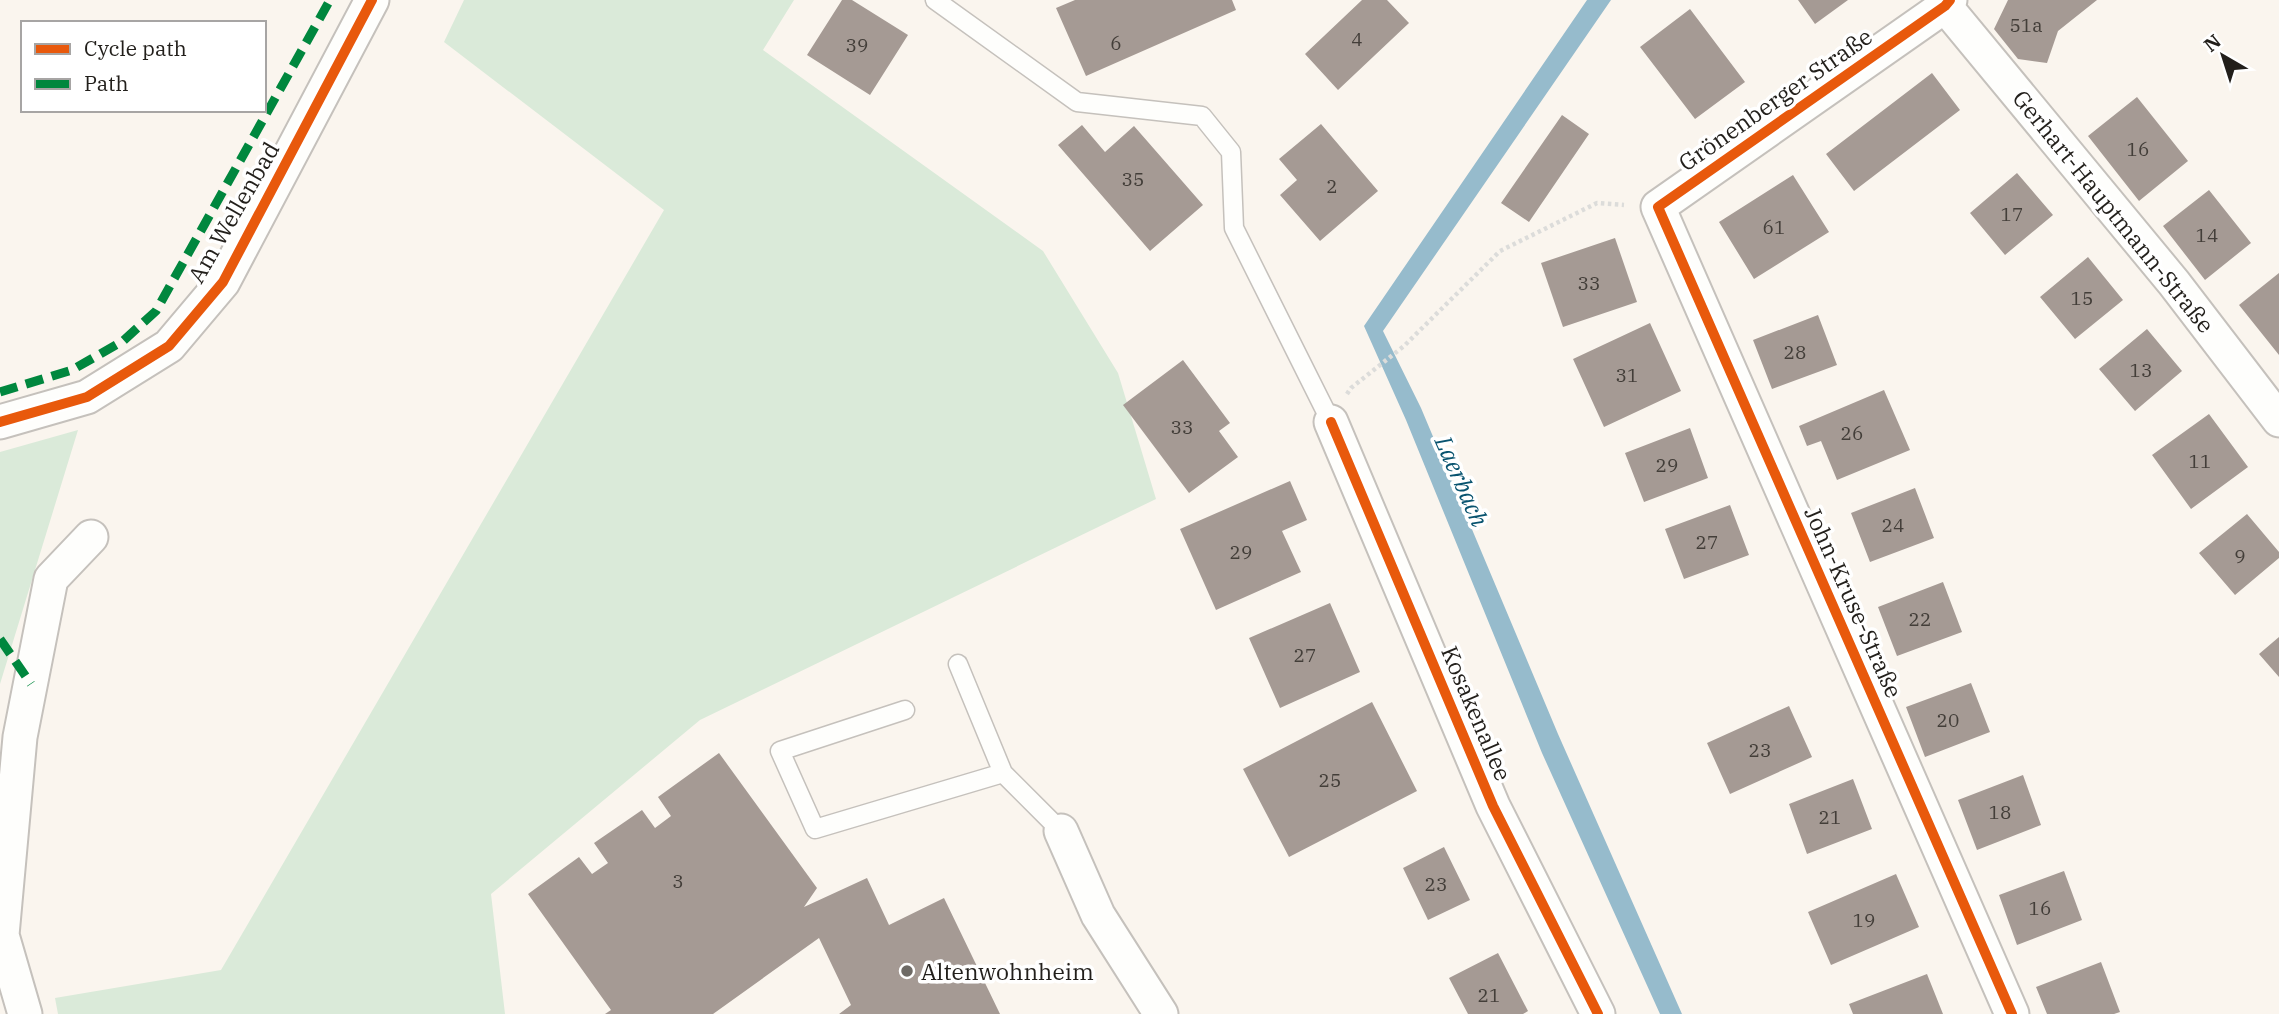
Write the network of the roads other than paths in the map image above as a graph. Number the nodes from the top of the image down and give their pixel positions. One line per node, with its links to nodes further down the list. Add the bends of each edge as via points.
1 (372, 0): 6 (street, Am Wellenbad, via 223,282 169,346 87,397)
2 (935, 0): 7 (lane, Kosakenallee, via 1077,102 1202,116 1231,152 1234,228)
3 (1947, 3): 4 (street, Grönenberger Straße); 5 (street, Gerhart-Hauptmann-Straße)
4 (1658, 207): 16 (street, John-Kruse-Straße)
5 (2279, 420)
6 (0, 422)
7 (1331, 422): 15 (street, Kosakenallee, via 1493,806)
8 (91, 537): 13 (street, via 51,579 20,737 2,934)
9 (958, 664): 11 (lane)
10 (905, 710): 11 (lane, via 780,751 815,829)
11 (1003, 773): 12 (lane)
12 (1060, 831): 14 (street, via 1098,915)
13 (25, 1014)
14 (1161, 1014)
15 (1598, 1014)
16 (2012, 1014)

